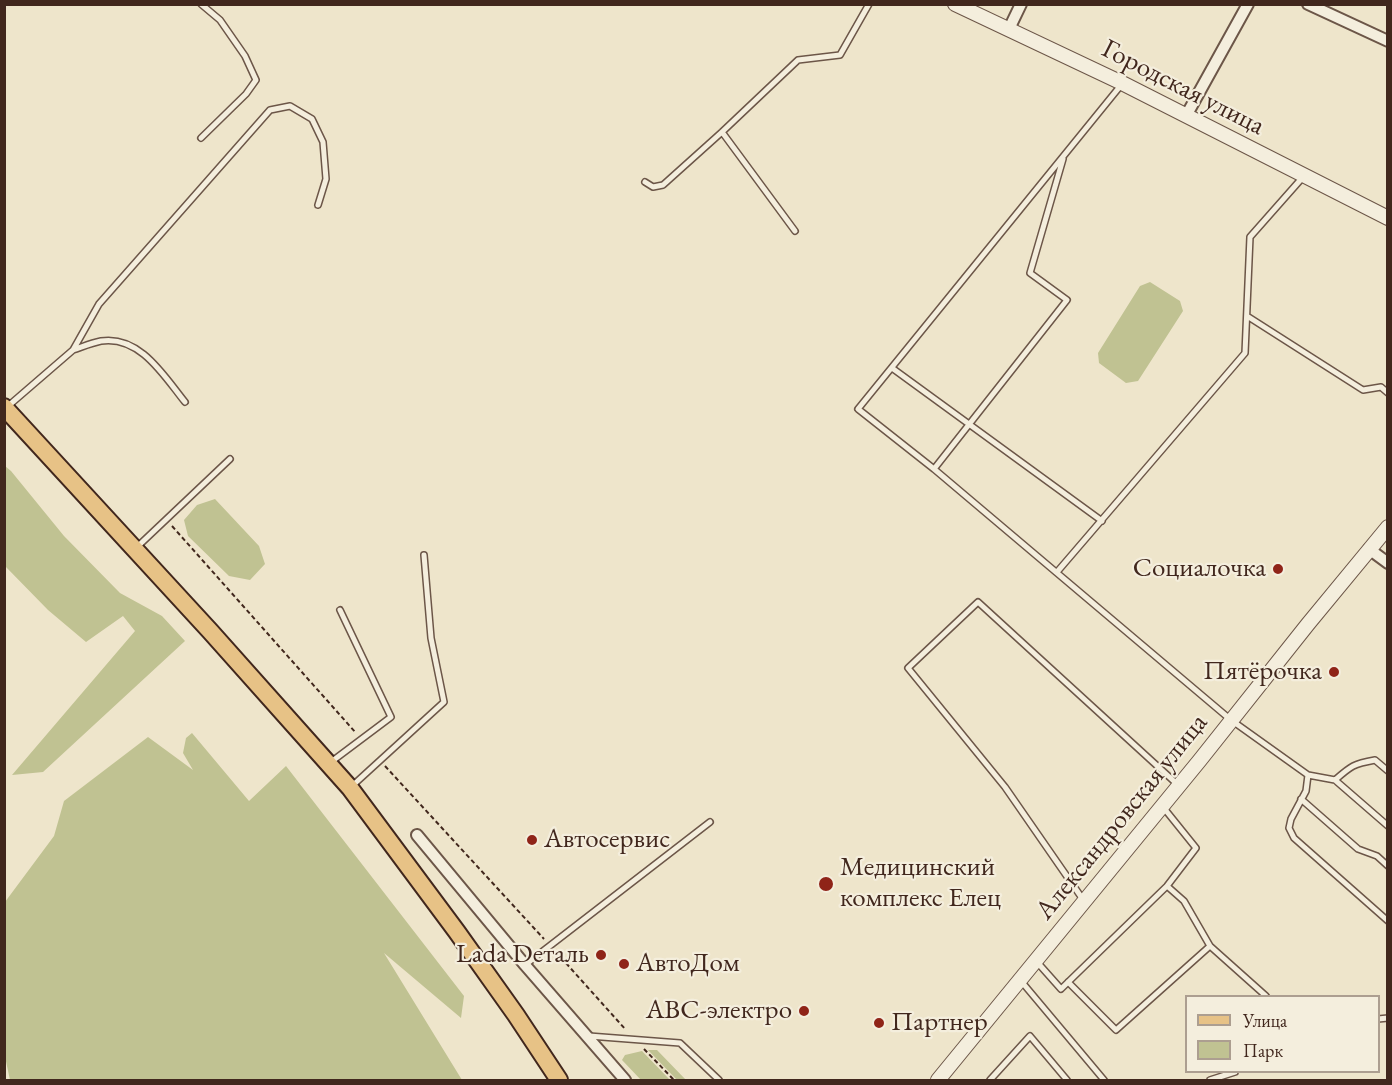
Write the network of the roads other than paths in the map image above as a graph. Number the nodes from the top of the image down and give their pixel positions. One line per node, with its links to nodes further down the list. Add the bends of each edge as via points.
1 (201, 4): 12 (lane, via 220,20 245,56 255,80)
2 (869, 4): 11 (lane, via 840,55 798,60)
3 (956, 4): 7 (street, Городская улица)
4 (1021, 4): 7 (street)
5 (1248, 4): 10 (street)
6 (1308, 4): 8 (street)
7 (1009, 30): 9 (street, Городская улица)
8 (1388, 41)
9 (1122, 83): 10 (street, Городская улица); 13 (lane)
10 (1186, 116): 14 (street, Городская улица)
11 (722, 132): 15 (lane, via 663,184 653,187); 18 (lane)
12 (201, 138)
13 (1065, 155): 21 (lane); 25 (lane, via 1030,273 1067,300)
14 (1305, 176): 17 (street, Городская улица); 19 (lane, via 1250,237)
15 (645, 182)
16 (318, 205): 20 (lane, via 326,178 323,142 312,119 290,106 270,110 99,304)
17 (1388, 218)
18 (795, 231)
19 (1246, 316): 22 (lane, via 1363,390 1381,387); 28 (lane, via 1245,353)
20 (73, 350): 23 (lane, via 101,341 118,341 136,348); 24 (lane)
21 (892, 368): 25 (lane); 27 (lane, via 858,409)
22 (1388, 393)
23 (185, 402)
24 (5, 408): 30 (main road)
25 (969, 425): 27 (lane); 28 (lane)
26 (230, 459): 30 (lane)
27 (934, 468): 34 (lane)
28 (1102, 520): 34 (lane)
29 (1388, 527): 31 (street, Александровская улица)
30 (134, 549): 37 (main road)
31 (1369, 549): 33 (street); 36 (street, Александровская улица)
32 (424, 555): 42 (lane, via 431,638 444,702)
33 (1388, 563)
34 (1057, 572): 36 (lane)
35 (340, 610): 37 (lane, via 391,717)
36 (1232, 720): 39 (lane); 41 (street, Александровская улица)
37 (328, 764): 42 (main road)
38 (1388, 771): 40 (lane, via 1375,760 1351,766)
39 (1308, 775): 40 (lane); 43 (lane)
40 (1335, 780): 46 (lane)
41 (1179, 786): 44 (street, Александровская улица); 50 (lane, via 978,602 908,668 1005,787)
42 (350, 788): 61 (main road, via 457,932)
43 (1302, 799): 48 (lane, via 1358,849 1377,856); 51 (lane, via 1288,828 1294,838)
44 (1162, 806): 49 (lane, via 1196,848); 50 (street, Александровская улица)
45 (710, 822): 54 (lane)
46 (1388, 826)
47 (417, 835): 54 (street)
48 (1388, 866)
49 (1167, 886): 52 (lane, via 1184,901); 56 (lane)
50 (1084, 902): 53 (street, Александровская улица)
51 (1388, 921)
52 (1210, 946): 56 (lane, via 1116,1030); 57 (lane)
53 (1035, 960): 55 (street, Александровская улица); 56 (lane, via 1061,989)
54 (525, 965): 58 (street)
55 (1020, 980): 60 (street, Александровская улица); 66 (lane)
56 (1068, 982)
57 (1265, 995)
58 (585, 1035): 62 (street); 63 (lane, via 680,1043)
59 (1229, 1073): 67 (lane)
60 (946, 1077)
61 (559, 1080)
62 (625, 1080)
63 (718, 1080)
64 (990, 1080): 65 (lane, via 1030,1036)
65 (1067, 1080)
66 (1104, 1080)
67 (1210, 1080)

